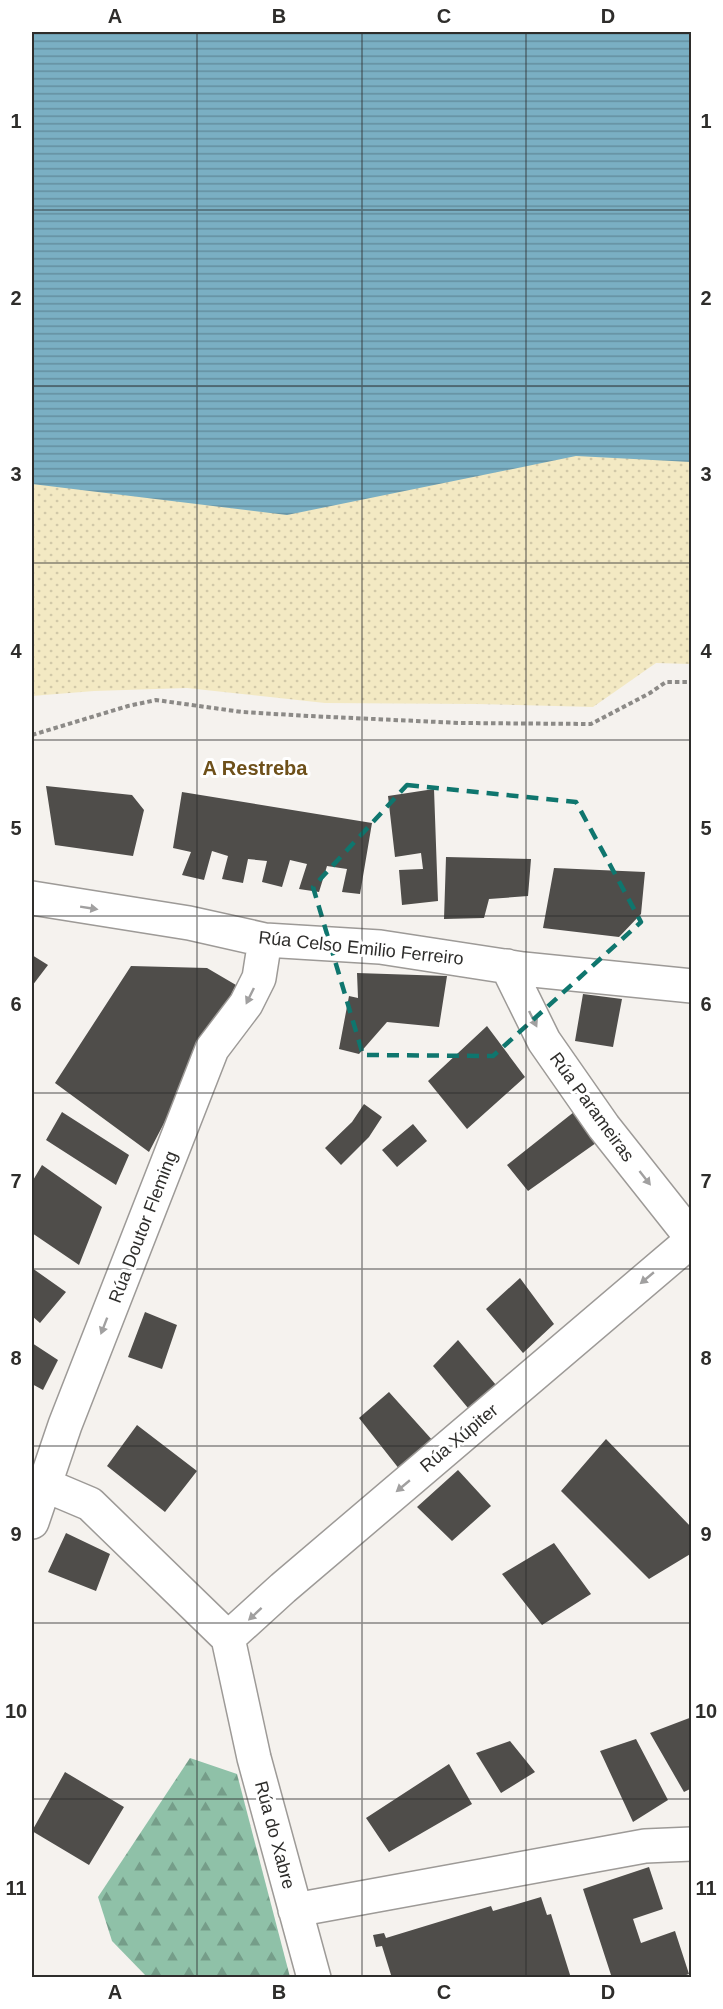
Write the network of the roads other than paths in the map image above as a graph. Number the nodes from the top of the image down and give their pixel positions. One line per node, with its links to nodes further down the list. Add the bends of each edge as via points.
1 (32, 898): 2 (street, Rúa Celso Emilio Ferreiro, one-way to 2)
2 (265, 940): 3 (street, Rúa Celso Emilio Ferreiro, via 380,947); 6 (street, Rúa Doutor Fleming, one-way to 6, via 259,978 246,1004 212,1049)
3 (507, 966): 4 (street, Rúa Celso Emilio Ferreiro); 5 (street, Rúa Parameiras, one-way to 5, via 544,1041 604,1127)
4 (692, 986)
5 (692, 1239): 8 (street, Rúa Xúpiter, one-way to 8)
6 (45, 1485): 7 (street, Rúa Doutor Fleming); 8 (street, via 90,1504)
7 (32, 1522)
8 (228, 1638): 10 (street, Rúa do Xabre, via 254,1758)
9 (692, 1844): 10 (street, Rúa do Xabre, via 645,1846)
10 (295, 1910): 11 (street)
11 (314, 1977)

